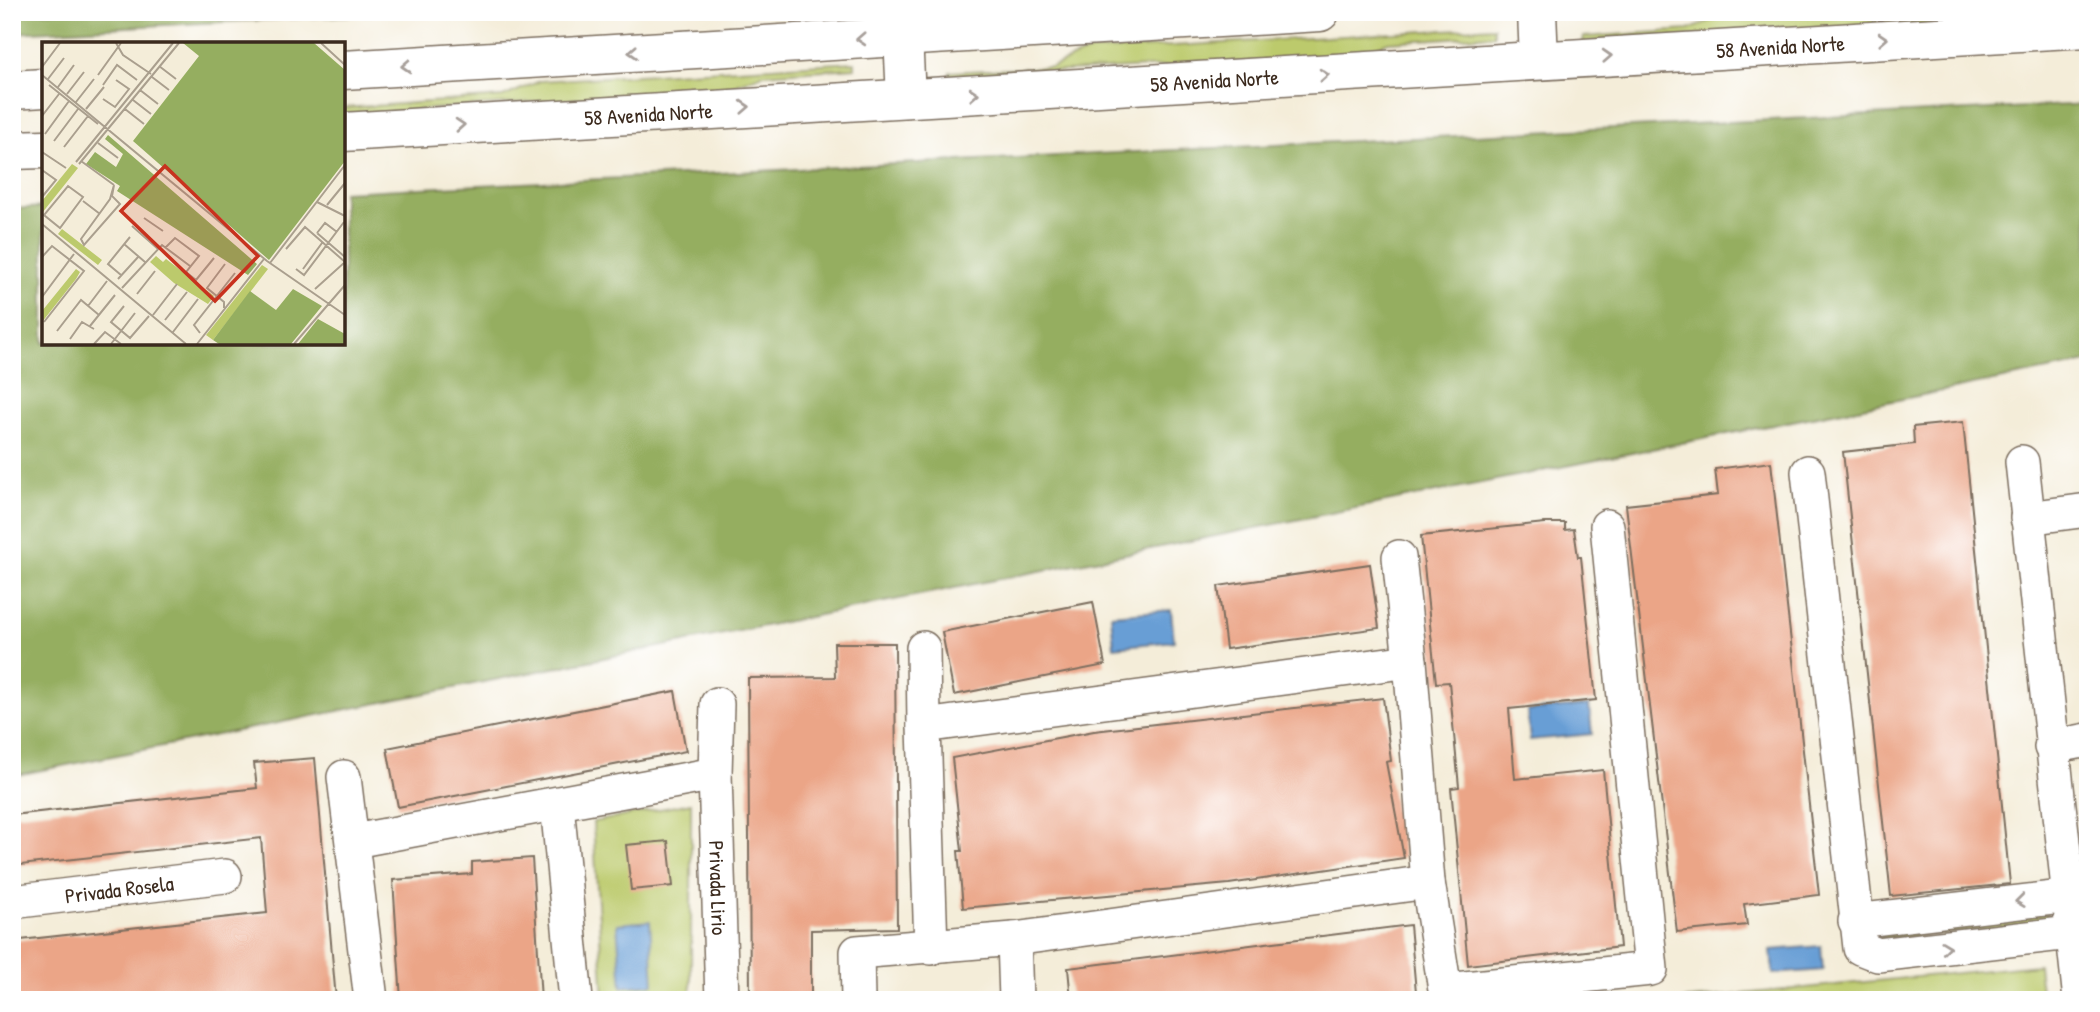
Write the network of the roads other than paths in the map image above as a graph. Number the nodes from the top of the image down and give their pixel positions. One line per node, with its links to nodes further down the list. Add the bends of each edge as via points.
1 (1320, 12): 4 (main road)
2 (1537, 12): 5 (main road)
3 (2088, 28): 5 (main road, 58 Avenida Norte, one-way to 3)
4 (903, 36): 6 (main road, one-way to 6); 9 (main road)
5 (1539, 60): 9 (main road, 58 Avenida Norte, one-way to 5)
6 (345, 70)
7 (42, 88): 8 (main road)
8 (12, 90)
9 (906, 98): 10 (main road, 58 Avenida Norte, one-way to 9)
10 (345, 132)
11 (42, 149): 12 (main road)
12 (12, 150)
13 (2022, 462): 16 (street)
14 (1808, 472): 33 (street)
15 (2088, 510): 16 (street)
16 (2027, 518): 24 (street)
17 (1607, 526): 30 (street, via 1651,969 1445,990)
18 (1399, 557): 20 (street)
19 (923, 648): 22 (street)
20 (1410, 661): 22 (street); 30 (street)
21 (717, 704): 25 (street, Privada Lirio)
22 (924, 726): 36 (street)
23 (2088, 740): 24 (street)
24 (2050, 747): 31 (street)
25 (715, 774): 27 (street); 40 (street, Privada Lirio)
26 (344, 777): 28 (street)
27 (557, 804): 28 (street); 39 (street)
28 (354, 841): 38 (street)
29 (225, 876): 32 (street, Privada Rosela)
30 (1428, 882): 35 (street)
31 (2079, 895): 33 (street, one-way to 33); 34 (street)
32 (12, 902)
33 (1856, 920): 34 (street, one-way to 34, via 1860,948 1878,955)
34 (2081, 932): 42 (street)
35 (1014, 939): 36 (street); 41 (street)
36 (931, 948): 37 (street, via 857,951)
37 (858, 997)
38 (371, 1000)
39 (576, 1000)
40 (722, 1000)
41 (1016, 1000)
42 (2080, 1000)

